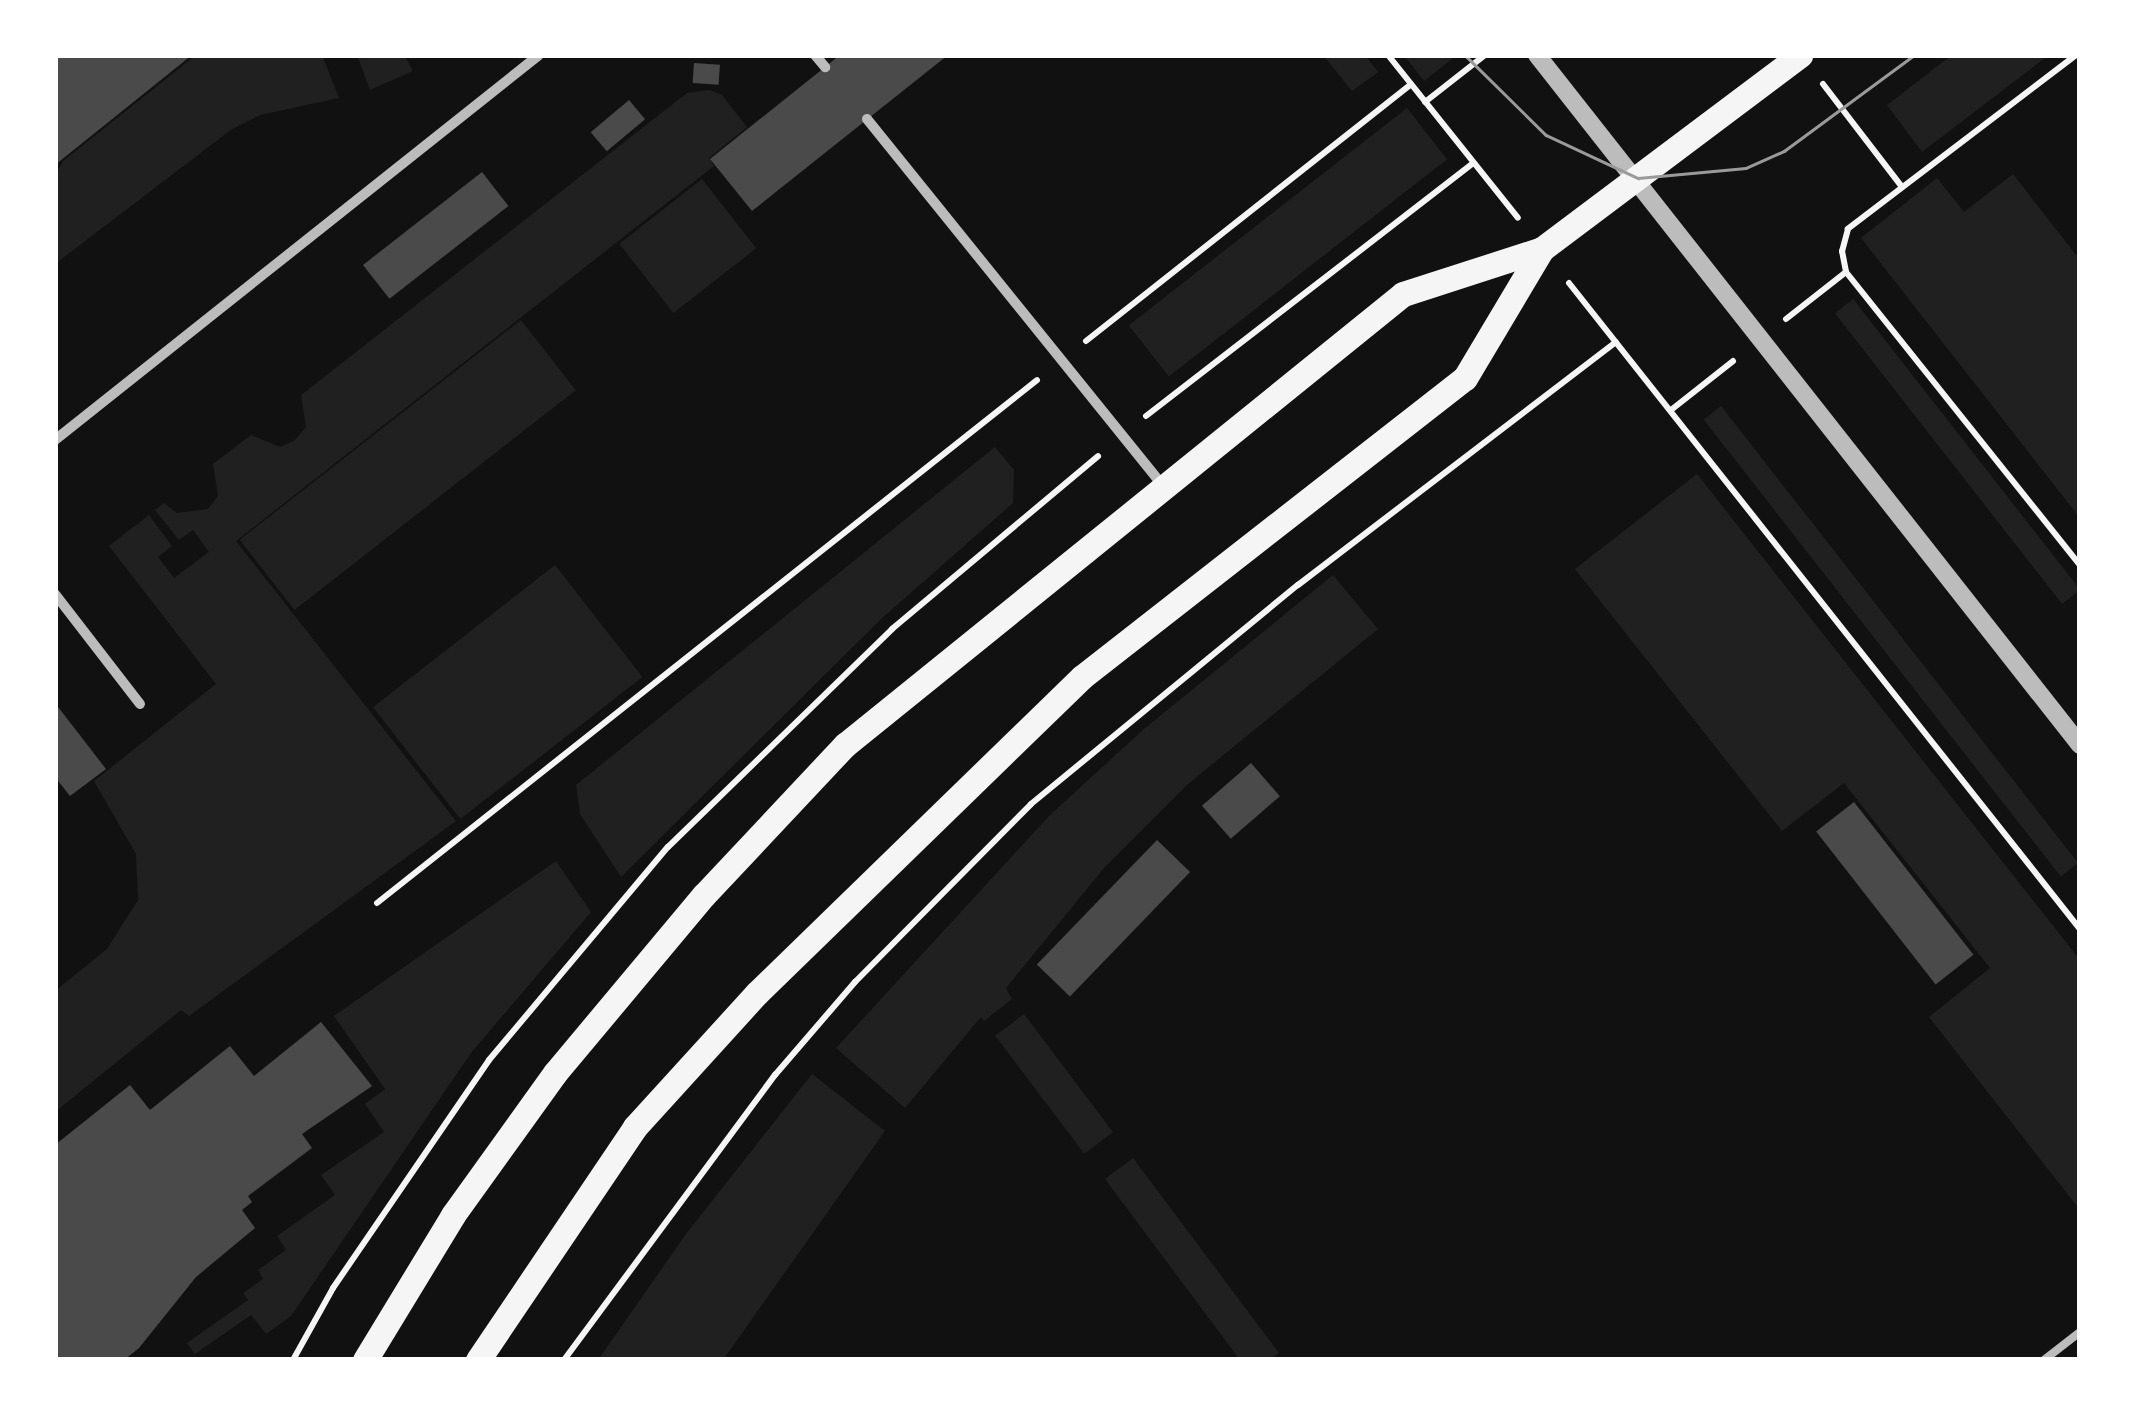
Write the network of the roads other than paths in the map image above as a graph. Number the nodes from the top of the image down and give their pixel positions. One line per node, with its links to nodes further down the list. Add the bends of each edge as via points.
1 (539, 55): 9 (street)
2 (815, 55): 5 (street)
3 (1538, 55): 7 (street)
4 (1806, 62): 7 (main road)
5 (825, 68)
6 (867, 119): 10 (street)
7 (1638, 178): 8 (main road); 13 (street)
8 (1542, 249): 10 (main road, via 1403,294); 16 (main road, via 1464,378 1082,676 769,980 635,1127)
9 (55, 440)
10 (1162, 484): 15 (main road, via 844,745 704,895 555,1073 454,1216)
11 (55, 594): 12 (street)
12 (140, 704)
13 (2080, 745)
14 (2080, 1332): 17 (lane)
15 (365, 1360)
16 (478, 1360)
17 (2044, 1360)

